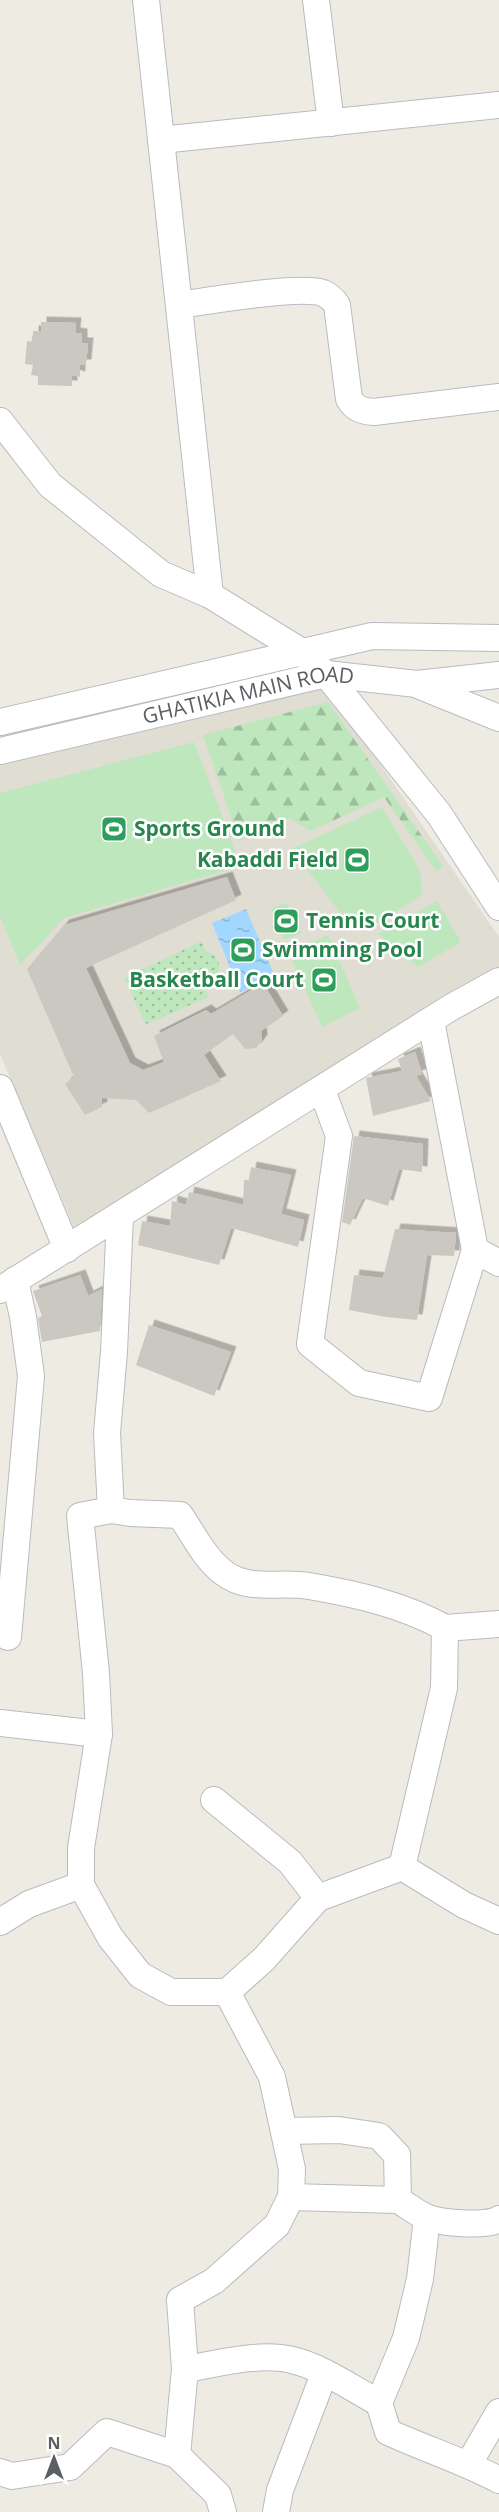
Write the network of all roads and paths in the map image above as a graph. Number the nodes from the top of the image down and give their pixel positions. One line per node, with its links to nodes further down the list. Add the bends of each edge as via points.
1 (146, 0): 5 (street)
2 (316, 0): 4 (street)
3 (499, 105): 4 (street)
4 (331, 123): 5 (street)
5 (162, 140): 6 (street)
6 (179, 305): 7 (street, via 265,294 321,292 336,305 349,399 354,406 374,412); 9 (street)
7 (499, 397)
8 (0, 421): 9 (street, via 50,484 161,574)
9 (210, 595): 11 (street)
10 (499, 638): 11 (street, GHATIKIA MAIN ROAD, via 372,636)
11 (302, 652): 12 (street); 16 (street, GHATIKIA MAIN ROAD)
12 (326, 674): 14 (street, GHATIKIA MAIN ROAD); 17 (street, GHATIKIA MAIN ROAD); 18 (street, via 439,814)
13 (499, 675): 14 (street, GHATIKIA MAIN ROAD)
14 (417, 684): 15 (street)
15 (499, 718)
16 (0, 722)
17 (0, 752)
18 (499, 907)
19 (499, 981): 20 (street)
20 (430, 1021): 22 (street); 25 (street)
21 (0, 1088): 24 (street)
22 (322, 1090): 23 (street); 25 (street, via 339,1136 310,1344 359,1383 429,1398)
23 (120, 1216): 24 (street); 28 (street, via 107,1433)
24 (68, 1249): 27 (street)
25 (475, 1250): 26 (street)
26 (499, 1263)
27 (8, 1285): 31 (street, via 23,1317 31,1376)
28 (111, 1510): 30 (street, via 180,1515 209,1558 225,1574 247,1584 306,1585 356,1595 421,1615); 33 (street, via 81,1516)
29 (499, 1624): 30 (street)
30 (445, 1628): 35 (street, via 444,1688)
31 (8, 1637)
32 (0, 1723): 33 (street)
33 (99, 1734): 36 (street, via 81,1848)
34 (214, 1800): 37 (street, via 290,1862)
35 (402, 1867): 37 (street); 38 (street, via 464,1905)
36 (81, 1885): 39 (street, via 29,1904); 40 (street, via 110,1937 140,1975 171,1992)
37 (318, 1898): 40 (street, via 264,1959)
38 (499, 1921)
39 (0, 1922)
40 (227, 1992): 41 (street, via 272,2078)
41 (284, 2131): 42 (street, via 292,2169); 43 (street, via 339,2130 378,2136 397,2155)
42 (291, 2197): 43 (street); 46 (street, via 277,2225 214,2281 180,2300)
43 (398, 2200): 44 (street)
44 (427, 2218): 45 (street); 48 (street, via 420,2279 406,2338)
45 (497, 2224)
46 (185, 2369): 47 (street, via 264,2358 297,2361); 50 (street)
47 (324, 2374): 48 (street); 55 (street, via 280,2490)
48 (379, 2403): 51 (street, via 388,2432)
49 (499, 2412): 51 (street)
50 (177, 2455): 52 (street, via 107,2432 70,2467 12,2476); 54 (street, via 218,2495)
51 (468, 2465): 53 (street)
52 (0, 2472)
53 (499, 2480)
54 (223, 2512)
55 (276, 2512)

